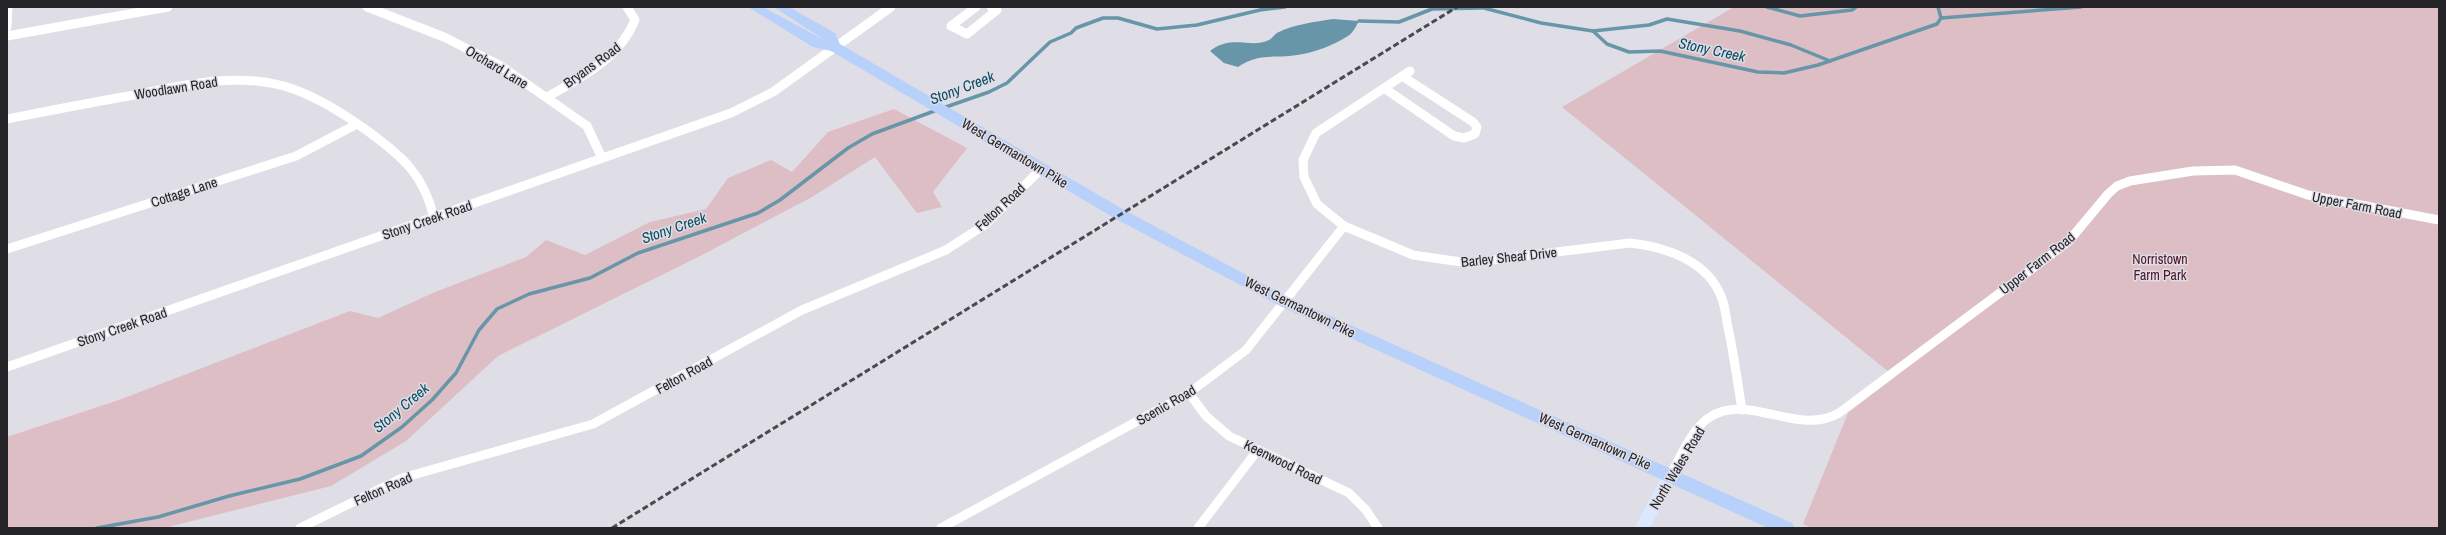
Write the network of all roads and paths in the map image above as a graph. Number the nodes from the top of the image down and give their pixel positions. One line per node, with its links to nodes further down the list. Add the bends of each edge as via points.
1 (8, 7): 10 (street)
2 (168, 7): 11 (street)
3 (367, 7): 16 (street, Orchard Lane, via 476,52)
4 (627, 7): 16 (street, Bryans Road, via 635,20 626,41 600,63)
5 (754, 7): 12 (main road, West Germantown Pike, via 818,44)
6 (780, 7): 12 (main road, West Germantown Pike, via 830,36)
7 (891, 7): 12 (street, Stony Creek Road)
8 (976, 7): 9 (street, via 951,26 967,34 997,10)
9 (991, 7)
10 (7, 27)
11 (7, 36)
12 (835, 47): 19 (street, Stony Creek Road, via 773,92 731,113); 20 (main road, West Germantown Pike)
13 (1410, 71): 14 (street, Barley Sheaf Drive)
14 (1402, 76): 15 (street, Barley Sheaf Drive); 15 (street, via 1473,122 1477,127 1475,134 1464,138 1454,136)
15 (1384, 88): 23 (street, Barley Sheaf Drive, via 1322,127 1310,142 1303,160 1307,187 1317,204 1331,218)
16 (547, 97): 19 (street, Orchard Lane, via 587,126)
17 (7, 119): 18 (street, Woodlawn Road, via 199,82 231,80 283,86 307,95)
18 (357, 124): 21 (street, Woodlawn Road, via 407,165 422,181); 24 (street, Cottage Lane, via 296,156)
19 (602, 158): 21 (street, Stony Creek Road)
20 (1040, 169): 25 (main road, West Germantown Pike); 31 (street, Felton Road, via 986,224 946,250 802,310 593,424 402,478)
21 (434, 218): 26 (street, Stony Creek Road)
22 (2439, 220): 28 (street, Upper Farm Road, via 2308,195 2235,170 2194,171 2130,181 2117,186 2108,194 2068,242 1841,411 1824,420 1804,420)
23 (1344, 226): 25 (street, Scenic Road); 28 (street, Barley Sheaf Drive, via 1413,255 1456,262 1630,243 1644,244 1683,257 1705,273 1719,291 1726,316)
24 (7, 249)
25 (1285, 302): 27 (street, Scenic Road, via 1246,350); 30 (main road, West Germantown Pike)
26 (7, 367)
27 (1189, 393): 29 (street, Keenwood Road, via 1212,421 1229,436); 32 (street, Scenic Road)
28 (1742, 410): 30 (street, North Wales Road, via 1710,416)
29 (1256, 451): 33 (street); 34 (street, Keenwood Road, via 1349,493 1366,510)
30 (1670, 475): 35 (main road, North Wales Road); 36 (main road, West Germantown Pike)
31 (300, 528)
32 (941, 528)
33 (1198, 528)
34 (1378, 528)
35 (1642, 528)
36 (1786, 528)

